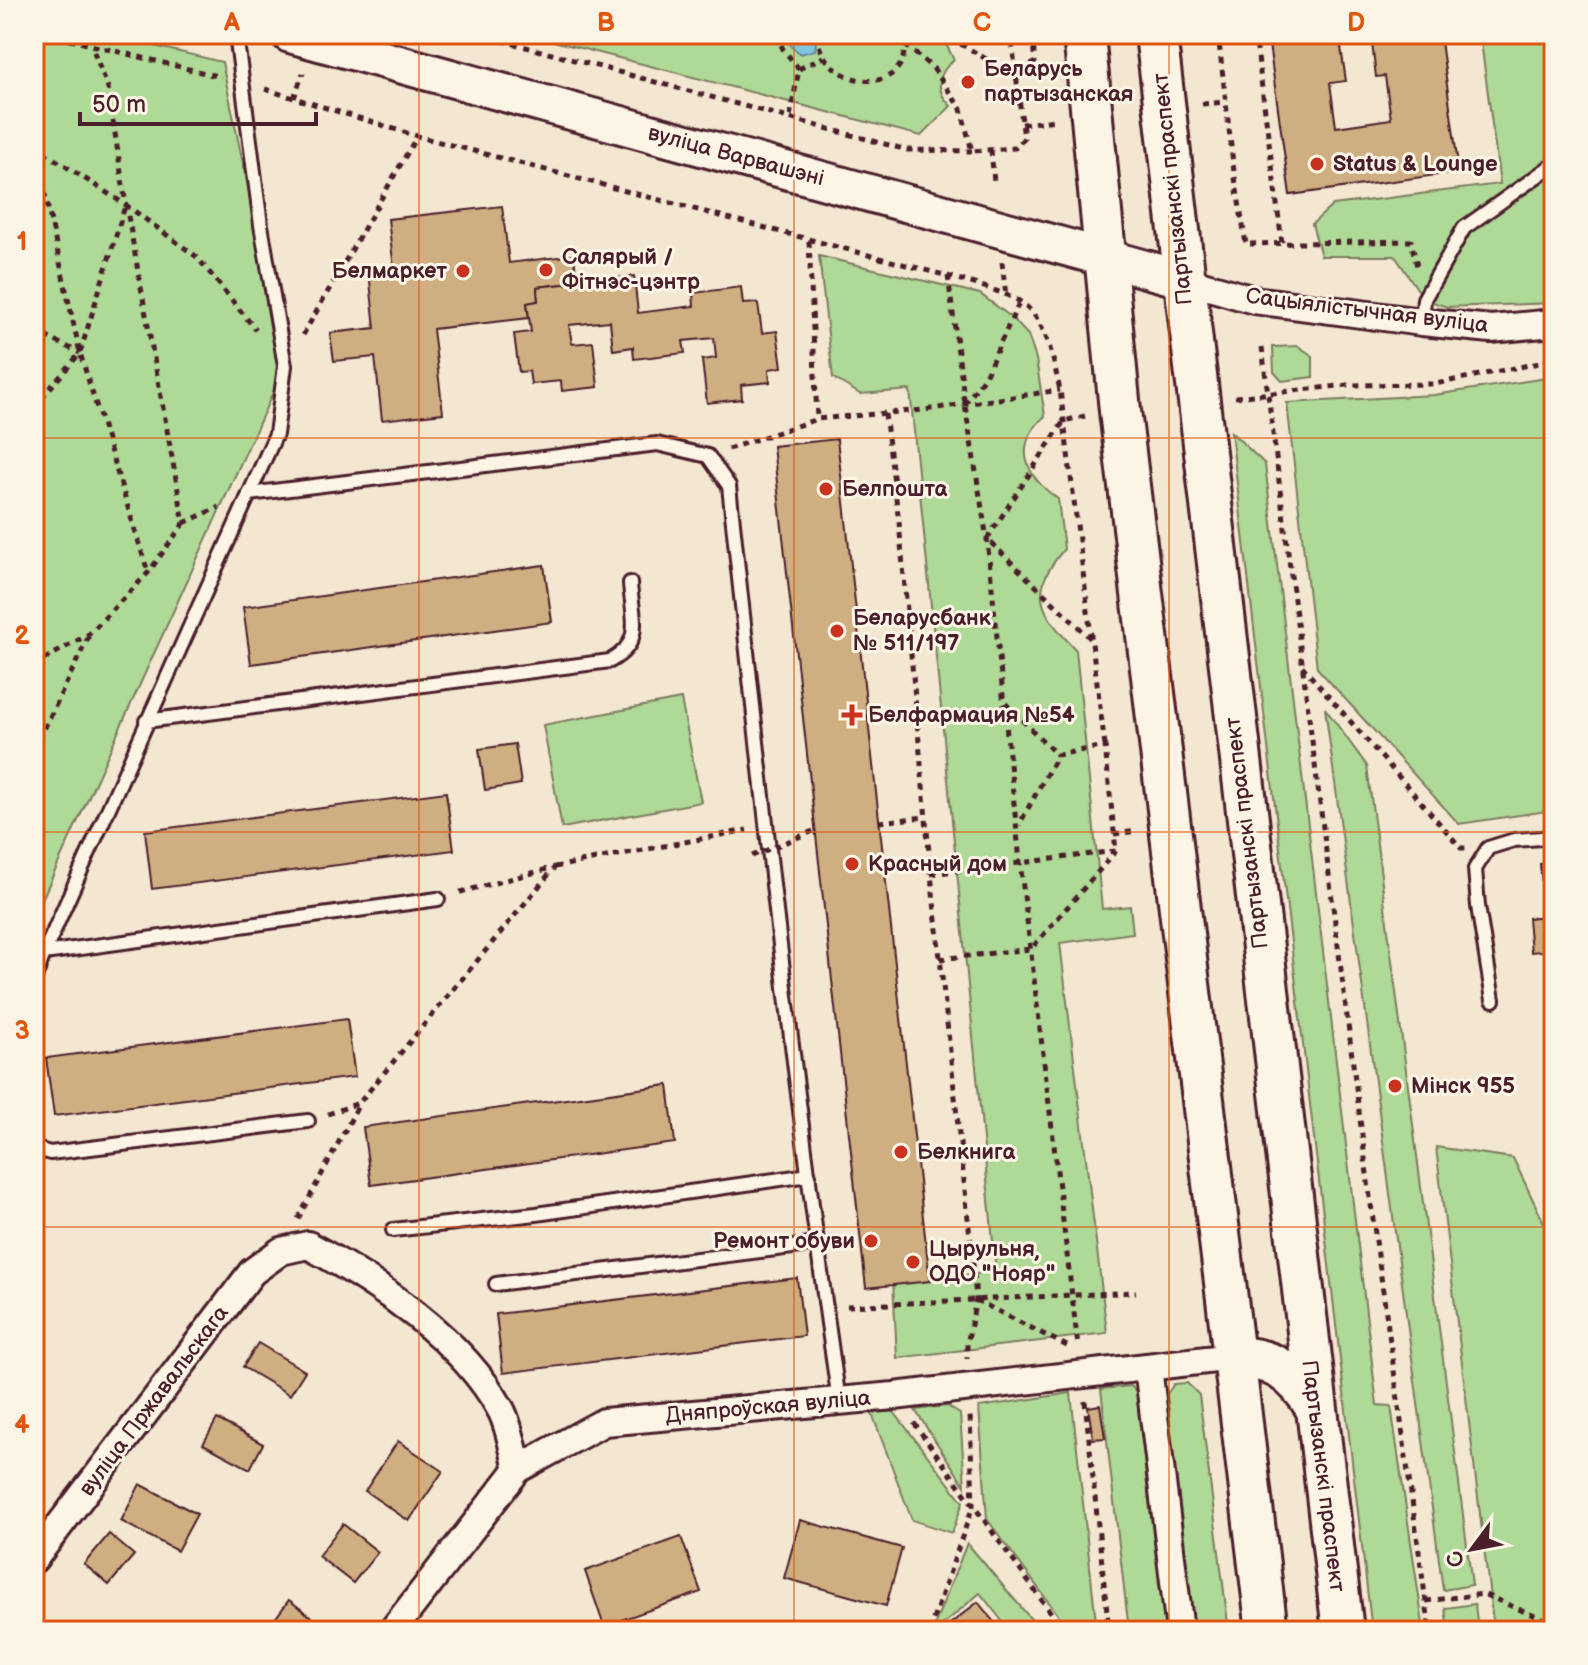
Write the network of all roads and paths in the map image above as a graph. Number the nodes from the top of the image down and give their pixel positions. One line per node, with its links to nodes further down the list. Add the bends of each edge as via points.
1 (46, 34): 16 (path)
2 (236, 34): 21 (lane)
3 (290, 34): 37 (main road, вуліца Варвашэні)
4 (478, 34): 25 (path)
5 (776, 34): 18 (path)
6 (817, 34): 17 (path)
7 (903, 34): 15 (path)
8 (954, 34): 20 (path, via 959,43)
9 (1011, 34): 20 (path)
10 (1032, 34): 20 (path, via 1035,62)
11 (1084, 34): 37 (main road)
12 (1156, 34): 40 (main road, Партызанскі праспект)
13 (1218, 34): 23 (path)
14 (1255, 34): 36 (path)
15 (905, 45): 17 (path, via 894,72 868,83 842,72); 31 (path, via 933,68 961,109)
16 (92, 46): 21 (path); 34 (path, via 108,88)
17 (824, 56): 18 (path)
18 (799, 69): 25 (path)
19 (303, 73): 22 (path)
20 (1017, 77): 27 (path)
21 (244, 82): 22 (path); 49 (lane)
22 (294, 98): 28 (path)
23 (1225, 102): 24 (path); 36 (path, via 1246,244)
24 (1202, 104)
25 (790, 117): 31 (path, via 907,150)
26 (1058, 120): 27 (path)
27 (1022, 124): 30 (path, via 1024,138 1015,148)
28 (417, 136): 35 (path); 49 (path)
29 (34, 147): 34 (path); 47 (path)
30 (991, 150): 31 (path); 33 (path)
31 (972, 151)
32 (1554, 164): 43 (lane, via 1464,228)
33 (994, 182)
34 (126, 205): 47 (path); 49 (path, via 197,257); 62 (path, via 184,523)
35 (809, 241): 39 (path); 57 (path)
36 (1282, 243): 43 (path, via 1411,241)
37 (1105, 258): 40 (main road, вуліца Варвашэні); 103 (main road)
38 (1002, 262): 41 (path)
39 (948, 276): 41 (path); 53 (path)
40 (1182, 279): 43 (street, Сацыялістычная вуліца, via 1254,300); 109 (main road, Партызанскі праспект)
41 (1006, 296): 42 (path)
42 (1020, 301): 50 (path, via 1050,345); 53 (path, via 985,376)
43 (1423, 310): 44 (street, Сацыялістычная вуліца, via 1491,329)
44 (1554, 323)
45 (34, 331): 47 (path)
46 (1262, 347): 51 (path)
47 (80, 353): 54 (path); 62 (path)
48 (1554, 360): 51 (path, via 1435,384)
49 (285, 366): 60 (lane, via 276,434)
50 (1060, 390): 53 (path); 58 (path)
51 (1269, 392): 52 (path); 67 (path)
52 (1235, 397)
53 (965, 405): 55 (path); 61 (path)
54 (34, 407)
55 (885, 414): 57 (path); 73 (path)
56 (1085, 416): 58 (path)
57 (817, 419): 59 (path)
58 (1064, 421): 61 (path); 65 (path)
59 (708, 456): 60 (lane, via 657,444); 94 (lane, via 729,486)
60 (249, 494): 69 (lane)
61 (987, 539): 65 (path); 68 (path)
62 (148, 573): 64 (path)
63 (630, 583): 69 (lane, via 634,640 610,661)
64 (89, 634): 66 (path); 71 (path)
65 (1091, 639): 70 (path)
66 (34, 665)
67 (1302, 666): 79 (path); 113 (path)
68 (1005, 703): 72 (path); 75 (path)
69 (146, 721): 87 (lane)
70 (1105, 746): 72 (path); 80 (path)
71 (34, 750)
72 (1057, 755): 75 (path)
73 (925, 817): 74 (path); 84 (path)
74 (879, 822)
75 (1018, 826): 82 (path)
76 (748, 830): 83 (path)
77 (816, 830): 81 (path, bridge)
78 (1554, 837): 90 (lane, via 1488,848 1475,869)
79 (1461, 848)
80 (1116, 851): 82 (path); 86 (path)
81 (752, 856)
82 (1020, 862): 84 (path); 86 (path)
83 (555, 867): 85 (path); 91 (path)
84 (931, 874): 88 (path)
85 (438, 899): 87 (lane)
86 (1031, 949): 88 (path); 100 (path)
87 (44, 953): 89 (lane)
88 (940, 959): 101 (path)
89 (34, 981)
90 (1493, 1000)
91 (359, 1103): 92 (path); 97 (path)
92 (308, 1121): 93 (lane, via 50,1153)
93 (34, 1148)
94 (809, 1175): 95 (lane); 96 (lane)
95 (393, 1230)
96 (817, 1244): 98 (lane); 102 (lane)
97 (281, 1251): 110 (street, via 308,1245 352,1268 425,1322 473,1371 502,1412); 112 (street, вуліца Пржавальскага, via 252,1272)
98 (496, 1284)
99 (1136, 1292): 100 (path)
100 (1073, 1296): 101 (path); 101 (path, via 1079,1352)
101 (976, 1300): 102 (path); 105 (path, via 967,1344)
102 (826, 1307): 108 (lane)
103 (1233, 1357): 104 (street, Дняпроўская вуліца); 109 (main road, via 1273,1364 1303,1386); 120 (main road)
104 (1148, 1367): 105 (street, Дняпроўская вуліца); 119 (street)
105 (969, 1386): 107 (street, Дняпроўская вуліца); 111 (path)
106 (1084, 1386): 118 (path)
107 (894, 1396): 108 (street, Дняпроўская вуліца); 111 (path)
108 (839, 1401): 110 (street, Дняпроўская вуліца, via 604,1422)
109 (1315, 1406): 121 (main road, Партызанскі праспект)
110 (518, 1469): 115 (street, Дняпроўская вуліца)
111 (973, 1506): 116 (path); 117 (path)
112 (34, 1559)
113 (1426, 1601): 114 (path, via 1483,1594); 122 (path)
114 (1554, 1624)
115 (392, 1631)
116 (929, 1631)
117 (1064, 1631)
118 (1109, 1631)
119 (1180, 1631)
120 (1267, 1631)
121 (1343, 1631)
122 (1430, 1631)

